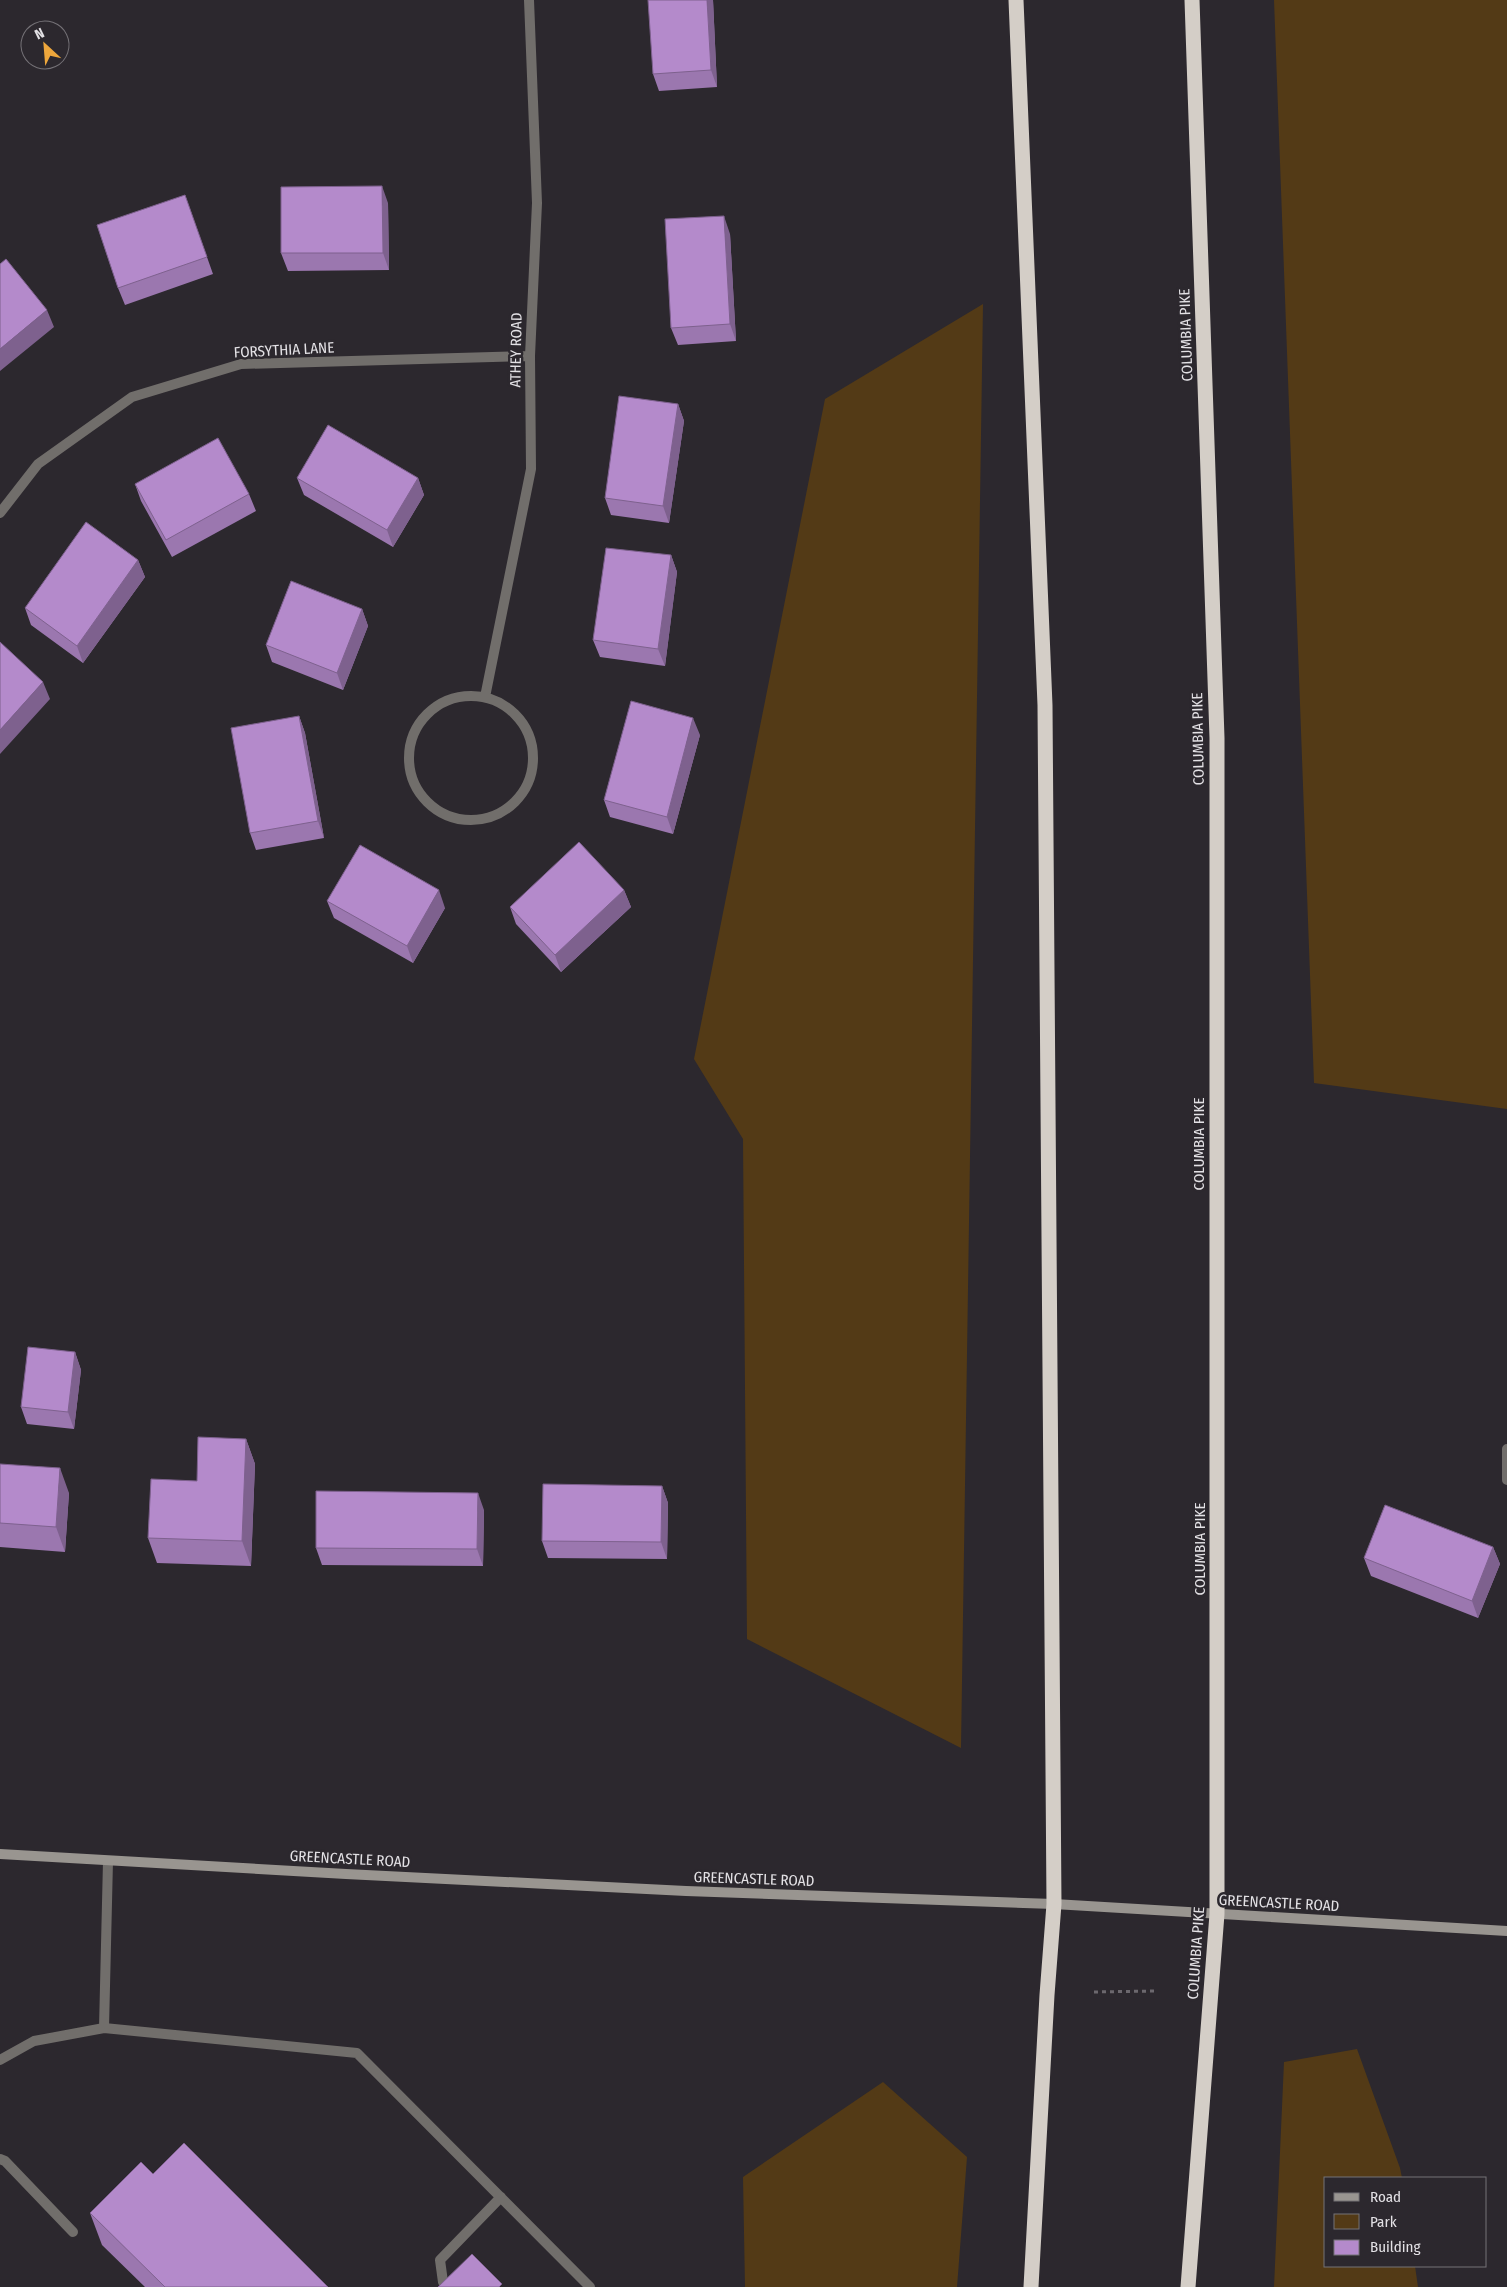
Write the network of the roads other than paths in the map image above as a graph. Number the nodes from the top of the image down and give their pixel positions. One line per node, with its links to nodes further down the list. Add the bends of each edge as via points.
1 (529, 0): 4 (street, ATHEY ROAD, via 537,203)
2 (1016, 0): 11 (highway, via 1045,705)
3 (1192, 0): 12 (highway, COLUMBIA PIKE, via 1217,738)
4 (530, 356): 5 (street, FORSYTHIA LANE, via 241,364 132,398 38,464); 6 (street, ATHEY ROAD, via 531,468)
5 (0, 513)
6 (485, 696): 6 (street, via 463,696 442,702 425,715 410,746 409,768 414,783 426,801 454,818 475,820 508,808 523,792 533,767 532,745 525,725 510,708)
7 (1507, 1449): 8 (street)
8 (1507, 1480)
9 (0, 1854): 10 (street, GREENCASTLE ROAD)
10 (108, 1861): 11 (street, GREENCASTLE ROAD, via 686,1891); 14 (street)
11 (1054, 1904): 12 (street, GREENCASTLE ROAD); 21 (highway)
12 (1217, 1914): 13 (street, GREENCASTLE ROAD); 22 (highway, COLUMBIA PIKE)
13 (1507, 1931)
14 (104, 2028): 15 (street, via 34,2041); 17 (street, via 357,2053)
15 (0, 2060)
16 (0, 2159): 18 (street)
17 (501, 2197): 19 (street, via 440,2260 443,2282); 20 (street)
18 (73, 2232)
19 (448, 2287)
20 (590, 2287)
21 (1031, 2287)
22 (1188, 2287)

